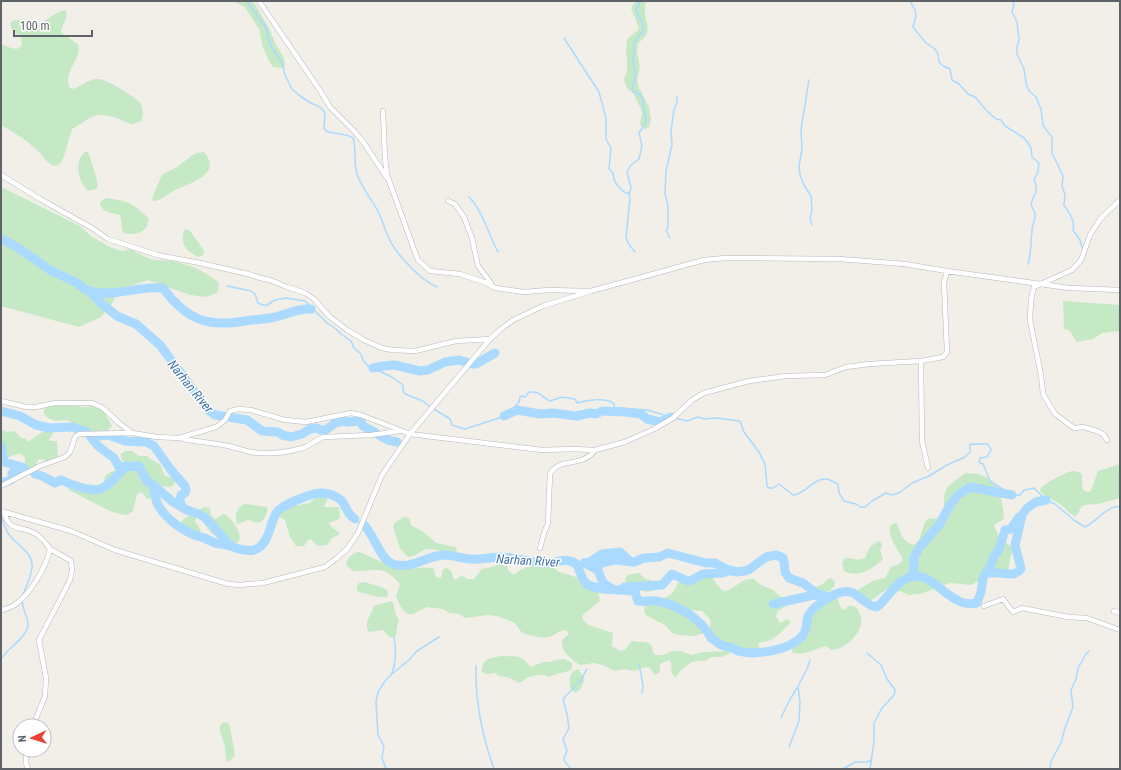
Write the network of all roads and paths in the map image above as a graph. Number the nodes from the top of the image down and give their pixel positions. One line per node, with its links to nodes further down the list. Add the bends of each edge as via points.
1 (259, 1): 4 (street, via 330,107 364,143)
2 (383, 111): 4 (street, via 385,158)
3 (1, 175): 12 (street, via 108,239 157,255 200,262 270,280 305,293 348,330 382,348 415,351 456,341)
4 (389, 181): 9 (street, via 418,260 425,268 430,271 460,274)
5 (448, 200): 9 (street, via 455,204 464,218 472,238 478,266)
6 (1120, 200): 8 (street, via 1101,218 1090,235 1081,260 1072,270)
7 (947, 271): 8 (street); 11 (street, via 868,261 725,258 704,260); 13 (street, via 944,283 948,352 942,357)
8 (1038, 285): 10 (street); 19 (street, via 1034,288 1031,300 1030,320 1044,394 1055,414 1074,428 1083,427 1097,431)
9 (495, 288): 11 (street, via 524,292)
10 (1120, 290)
11 (591, 291): 12 (street, via 543,306 513,320)
12 (490, 339): 17 (street)
13 (921, 361): 20 (street, via 869,364 846,367 825,375 786,376 748,381 704,393 692,400 673,418 654,429 625,442); 21 (street, via 922,441)
14 (1, 401): 16 (street, via 26,407 56,403 92,403 103,408)
15 (401, 431): 17 (street); 18 (street, via 324,437 301,449 261,453); 18 (street, via 351,413 306,422 285,420 239,409 230,411 216,427)
16 (132, 433): 18 (street); 22 (street, via 79,434 75,437 66,457 40,466)
17 (410, 434): 20 (street, via 542,450); 23 (street, via 382,475 348,549 325,567 263,583 228,584 115,550 71,531)
18 (179, 438)
19 (1107, 440)
20 (595, 450): 24 (street, via 588,458 563,464 553,469 550,474 548,523)
21 (928, 468)
22 (1, 486)
23 (2, 512): 25 (street, via 9,524 35,533)
24 (540, 548)
25 (50, 549): 27 (street, via 48,560 30,590 15,605); 31 (street, via 71,561 72,570 70,580 39,640 46,678 45,696)
26 (984, 606): 30 (street, via 1004,599 1013,612 1022,608 1087,618)
27 (1, 610)
28 (1114, 611): 29 (street)
29 (1120, 613)
30 (1120, 630)
31 (36, 718)
32 (26, 758): 33 (street)
33 (28, 769)

